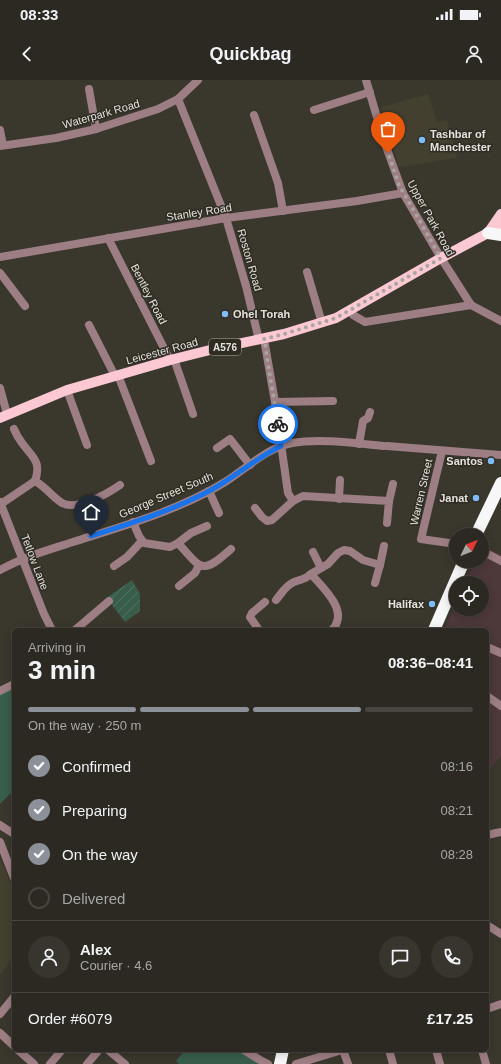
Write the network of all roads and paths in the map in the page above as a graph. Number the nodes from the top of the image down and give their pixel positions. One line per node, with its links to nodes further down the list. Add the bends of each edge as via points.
1 (198, 80): 5 (street, Waterpark Road)
2 (366, 80): 4 (street, Upper Park Road)
3 (89, 89): 8 (street)
4 (370, 92): 6 (street); 11 (street, Upper Park Road)
5 (178, 99): 8 (street, Waterpark Road, via 158,109); 14 (street, Roston Road)
6 (314, 110)
7 (254, 115): 12 (street, via 278,183)
8 (96, 129): 10 (street, Waterpark Road, via 56,138)
9 (0, 130): 10 (street)
10 (1, 145)
11 (403, 193): 12 (street, Stanley Road); 20 (street, Upper Park Road)
12 (283, 211): 14 (street, Stanley Road)
13 (501, 214): 16 (main road)
14 (226, 218): 18 (street, Stanley Road); 29 (street, Roston Road)
15 (501, 226): 16 (main road, Leicester Road / A576)
16 (488, 233): 17 (highway); 20 (main road, Leicester Road / A576)
17 (501, 235)
18 (108, 238): 19 (street, Stanley Road); 30 (street, Bentley Road)
19 (0, 256)
20 (441, 258): 23 (street, Upper Park Road); 25 (main road, Leicester Road / A576)
21 (307, 272): 27 (street)
22 (0, 273): 24 (street)
23 (471, 305): 25 (street, via 365,322 353,315); 26 (street, Upper Park Road)
24 (25, 306)
25 (351, 310): 27 (main road, Leicester Road / A576)
26 (501, 322)
27 (322, 323): 29 (main road, Leicester Road / A576)
28 (89, 325): 31 (street)
29 (262, 340): 30 (main road, Leicester Road / A576); 35 (street, Roston Road)
30 (172, 360): 31 (main road, Leicester Road / A576); 37 (street, Bentley Road)
31 (116, 375): 33 (main road, Leicester Road / A576); 46 (street)
32 (0, 388): 38 (street)
33 (67, 390): 38 (main road, Leicester Road / A576); 41 (street)
34 (333, 401): 35 (street)
35 (275, 402): 42 (street, Roston Road)
36 (370, 412): 40 (street, via 368,418 360,419)
37 (193, 414)
38 (3, 416)
39 (14, 429): 49 (street, via 37,465)
40 (359, 444): 42 (street, George Street South, via 309,441); 44 (street, George Street South)
41 (87, 445)
42 (281, 446): 47 (street, George Street South); 55 (street, Roston Road, via 288,492)
43 (217, 448): 47 (street, via 228,435)
44 (442, 450): 45 (street, George Street South); 66 (street, Warren Street, via 421,539)
45 (501, 455)
46 (151, 461)
47 (250, 465): 53 (street, George Street South)
48 (340, 480): 54 (street)
49 (35, 481): 52 (street, via 43,485 60,502 71,506 105,495); 57 (street)
50 (501, 483): 63 (highway)
51 (392, 484): 56 (street)
52 (120, 485)
53 (209, 491): 59 (street); 60 (street, George Street South)
54 (339, 499): 55 (street, via 303,496); 56 (street)
55 (293, 501): 58 (street, via 272,520 267,521)
56 (389, 501): 61 (street)
57 (1, 503): 71 (street, Tetlow Lane)
58 (255, 508)
59 (220, 513)
60 (133, 522): 64 (street); 71 (street, George Street South)
61 (387, 523)
62 (207, 526): 65 (street, via 191,533)
63 (479, 528)
64 (142, 542): 65 (street, via 170,547); 75 (street)
65 (178, 543): 73 (street)
66 (449, 543)
67 (384, 546): 74 (street)
68 (231, 549): 73 (street, via 215,563)
69 (313, 552): 76 (street)
70 (489, 555): 72 (street)
71 (22, 558): 78 (street, George Street South); 85 (street, Tetlow Lane)
72 (501, 561)
73 (199, 565): 81 (street, via 195,573)
74 (380, 565): 76 (street, via 344,550); 80 (street)
75 (114, 566)
76 (321, 568): 79 (street)
77 (461, 568): 89 (highway)
78 (0, 570)
79 (311, 574): 82 (street, via 304,580 293,582); 88 (street, via 337,607 337,622)
80 (376, 583)
81 (179, 586)
82 (276, 600)
83 (109, 601): 86 (street)
84 (265, 602): 87 (street, via 250,617)
85 (51, 628)
86 (77, 628)
87 (258, 628)
88 (334, 628)
89 (435, 628)
90 (489, 648): 91 (street)
91 (501, 653)
92 (12, 685): 93 (street)
93 (0, 691)
94 (489, 697): 95 (street)
95 (501, 706)
96 (0, 825): 98 (street)
97 (501, 832): 99 (street)
98 (12, 833)
99 (489, 834)
100 (0, 842): 101 (street)
101 (12, 873)
102 (489, 927): 103 (street)
103 (501, 934)
104 (12, 999): 107 (street)
105 (501, 1004): 106 (street)
106 (489, 1008)
107 (0, 1014)
108 (0, 1033): 109 (street)
109 (12, 1044)
110 (22, 1052): 121 (street)
111 (60, 1052): 122 (street)
112 (97, 1052): 123 (street)
113 (110, 1052): 124 (street)
114 (247, 1052): 125 (street)
115 (283, 1052): 126 (highway)
116 (336, 1052): 127 (street)
117 (344, 1052): 128 (street)
118 (390, 1052): 129 (street)
119 (437, 1052): 130 (street)
120 (483, 1052): 131 (street)
121 (34, 1064)
122 (50, 1064)
123 (87, 1064)
124 (125, 1064)
125 (268, 1064)
126 (280, 1064)
127 (296, 1064)
128 (348, 1064)
129 (394, 1064)
130 (440, 1064)
131 (486, 1064)

